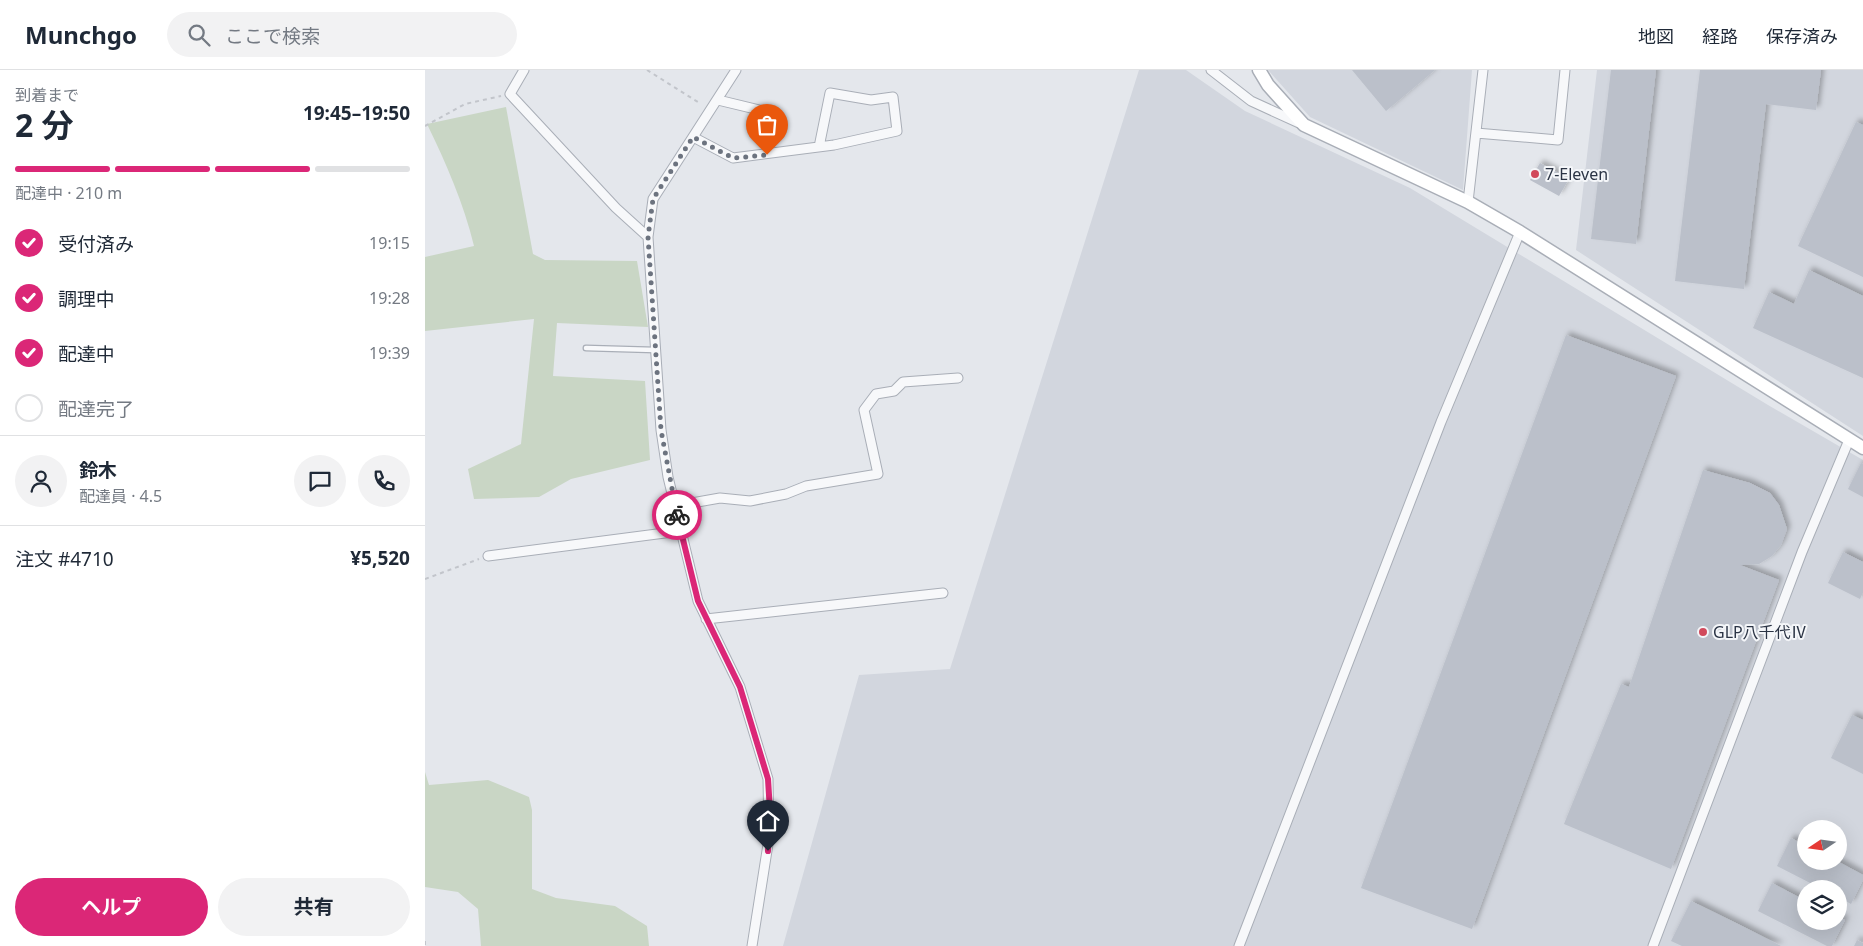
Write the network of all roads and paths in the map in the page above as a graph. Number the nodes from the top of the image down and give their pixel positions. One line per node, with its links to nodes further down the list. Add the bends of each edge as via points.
1 (524, 70): 8 (street)
2 (647, 70): 10 (path)
3 (736, 70): 9 (street)
4 (1211, 70): 12 (street, via 1251,101)
5 (1259, 70): 12 (street, via 1267,85)
6 (1483, 70): 14 (street)
7 (1565, 70): 14 (street, via 1558,140)
8 (511, 94): 13 (path, via 465,104); 19 (street, via 616,208)
9 (718, 100): 10 (street); 11 (street)
10 (712, 110): 15 (street)
11 (769, 112)
12 (1304, 125): 17 (street)
13 (425, 126)
14 (1476, 133): 17 (street)
15 (693, 137): 16 (street, via 733,158); 19 (street, via 653,199)
16 (819, 147): 16 (street, via 897,131 893,97 871,100 830,93)
17 (1468, 202): 18 (street)
18 (1519, 232): 23 (street); 34 (street, via 1441,422)
19 (648, 237): 21 (street)
20 (586, 348): 21 (lane)
21 (655, 350): 25 (street, via 661,430)
22 (958, 378): 25 (street, via 903,382 894,391 876,394 864,410 878,474 806,486 786,494 750,500 720,498)
23 (1849, 440): 24 (street); 35 (street, via 1802,552)
24 (1863, 448)
25 (675, 506): 26 (street)
26 (681, 531): 27 (street); 30 (street, via 698,601)
27 (488, 556): 28 (path)
28 (425, 579)
29 (943, 593): 30 (street)
30 (706, 619): 33 (street, via 740,687 768,779 769,838)
31 (425, 941): 32 (path)
32 (425, 946)
33 (752, 946)
34 (1239, 946)
35 (1653, 946)

